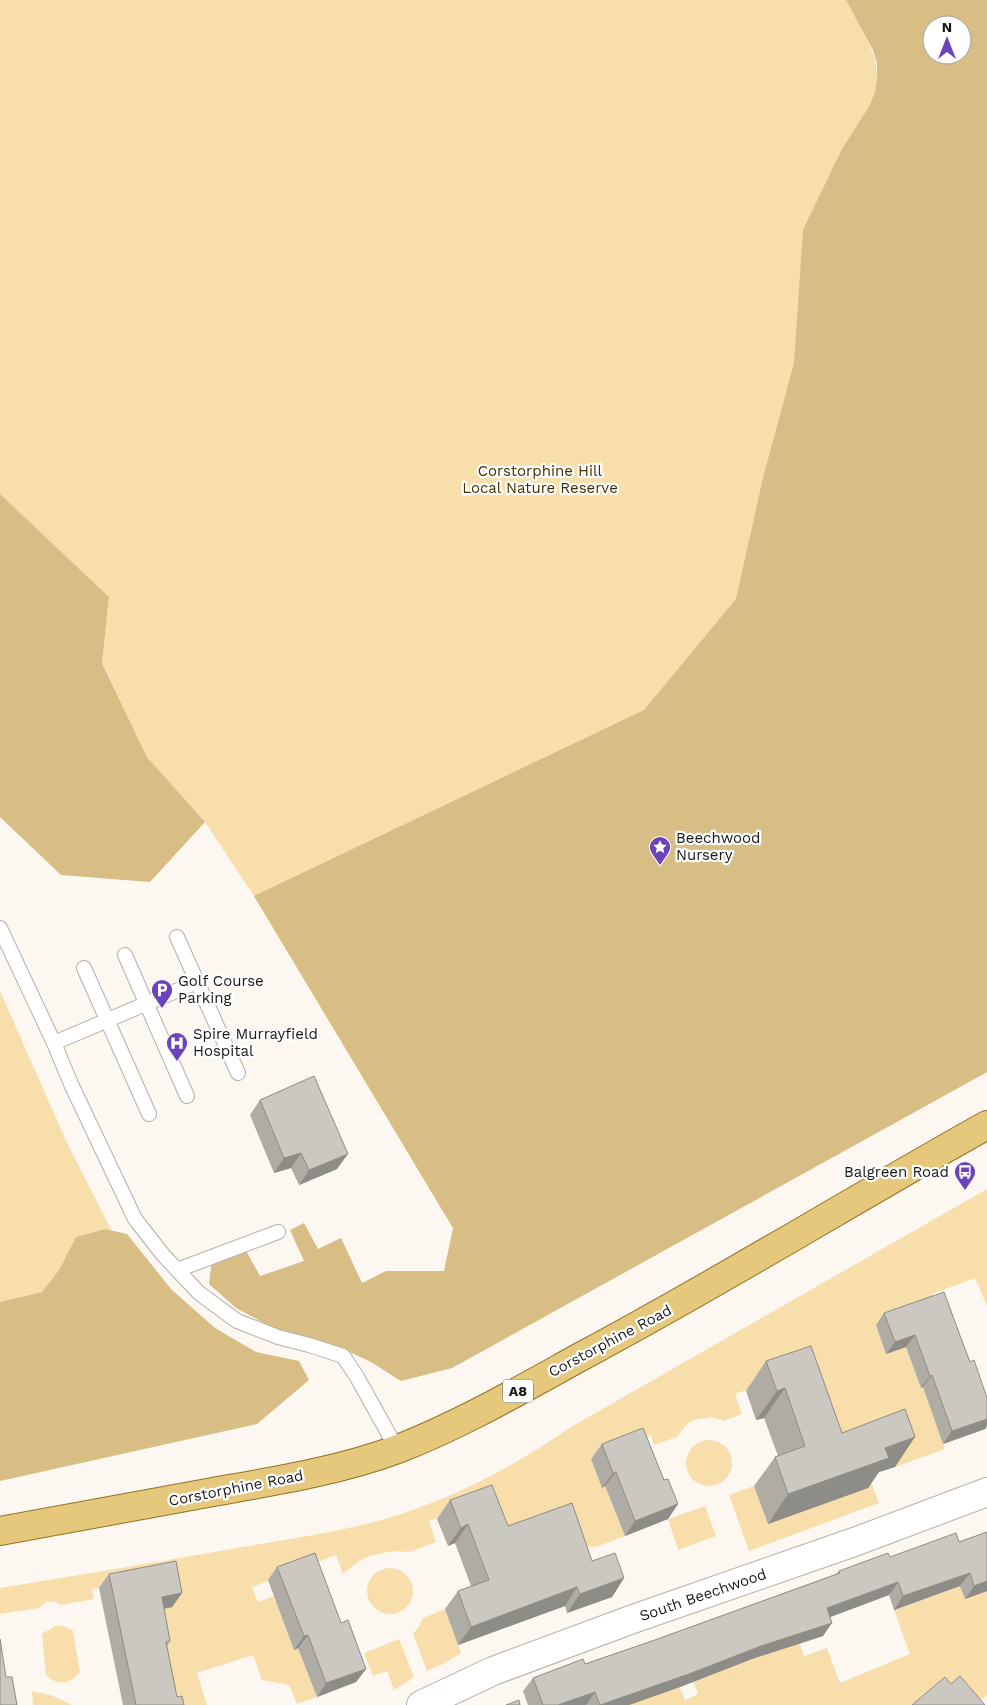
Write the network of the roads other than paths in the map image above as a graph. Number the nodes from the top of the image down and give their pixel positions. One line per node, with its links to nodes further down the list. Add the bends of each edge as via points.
1 (0, 928): 8 (lane)
2 (177, 937): 5 (lane)
3 (125, 955): 6 (lane)
4 (84, 968): 7 (lane)
5 (197, 982): 6 (lane); 9 (lane)
6 (146, 1004): 7 (lane); 10 (lane)
7 (108, 1020): 8 (lane); 11 (lane)
8 (54, 1043): 14 (lane, via 135,1220)
9 (238, 1073)
10 (188, 1096)
11 (149, 1114)
12 (987, 1125): 15 (main road, Corstorphine Road / A8, via 661,1314 488,1407)
13 (278, 1232): 14 (lane)
14 (177, 1270): 15 (lane, via 198,1293 237,1321 343,1356)
15 (397, 1449): 17 (main road, Corstorphine Road / A8, via 286,1479)
16 (987, 1492): 18 (street, South Beechwood, via 493,1671)
17 (0, 1531)
18 (421, 1705)

